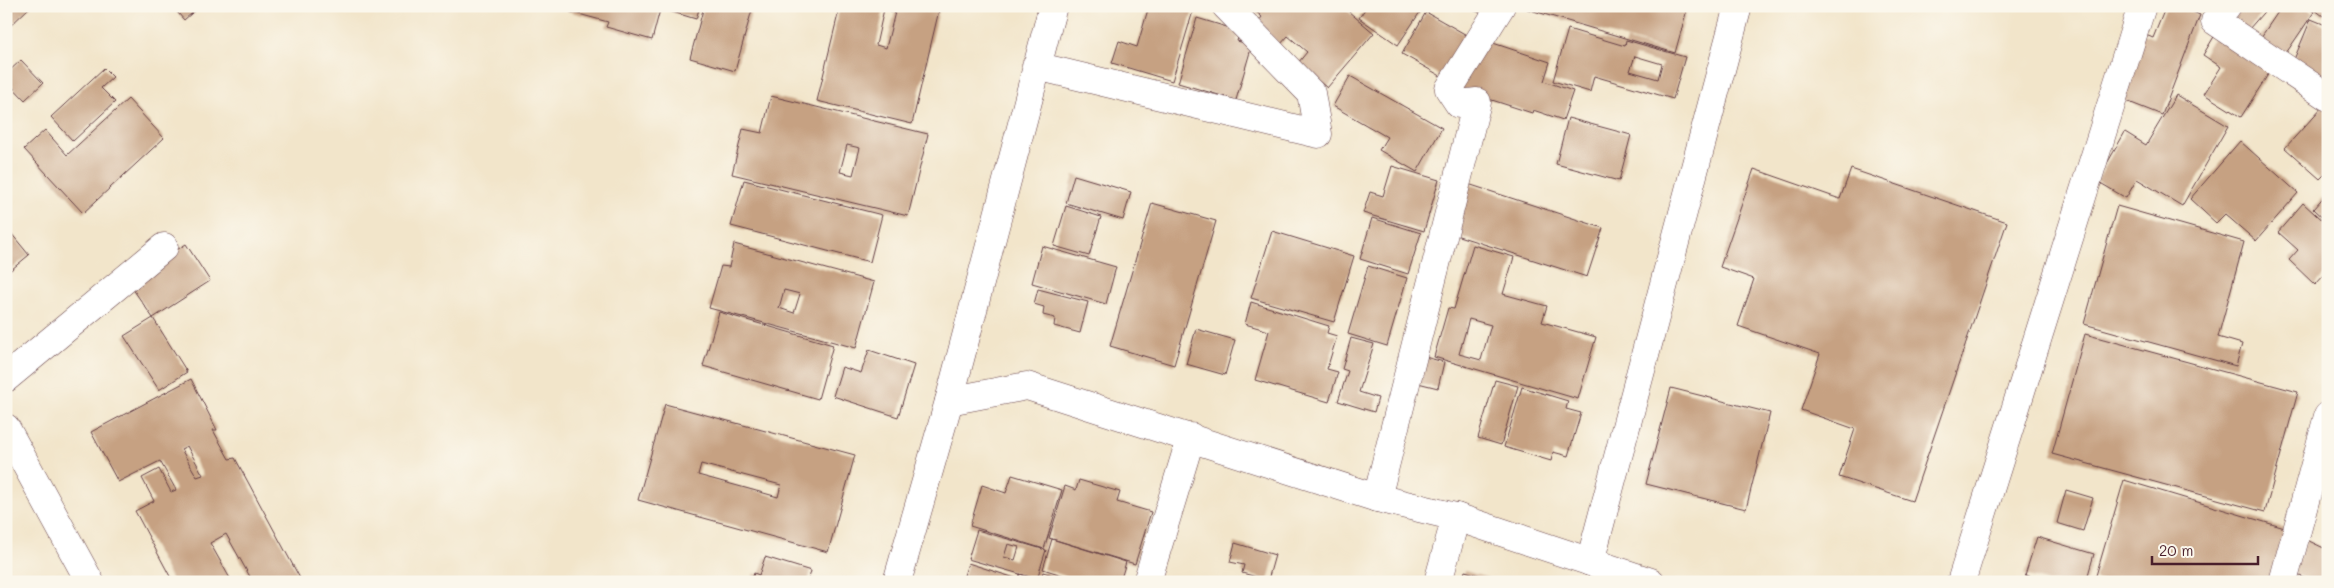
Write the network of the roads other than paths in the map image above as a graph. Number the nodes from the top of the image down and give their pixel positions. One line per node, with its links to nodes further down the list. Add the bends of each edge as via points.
1 (1053, 6): 7 (street)
2 (1226, 6): 7 (street, via 1310,92 1318,134)
3 (1501, 6): 15 (street, via 1449,89 1459,104 1477,102)
4 (1738, 6): 17 (street)
5 (2142, 6): 23 (street)
6 (2228, 6): 8 (street, via 2216,21)
7 (1036, 66): 11 (street)
8 (2328, 97)
9 (164, 247): 10 (street)
10 (6, 378)
11 (949, 401): 14 (street, via 1027,386); 20 (street)
12 (2328, 416): 24 (street)
13 (6, 428): 19 (street)
14 (1191, 437): 15 (street); 21 (street)
15 (1376, 498): 16 (street)
16 (1456, 517): 17 (street); 22 (street)
17 (1590, 562): 18 (street)
18 (1645, 581)
19 (90, 582)
20 (896, 582)
21 (1148, 582)
22 (1438, 582)
23 (1961, 582)
24 (2282, 582)

